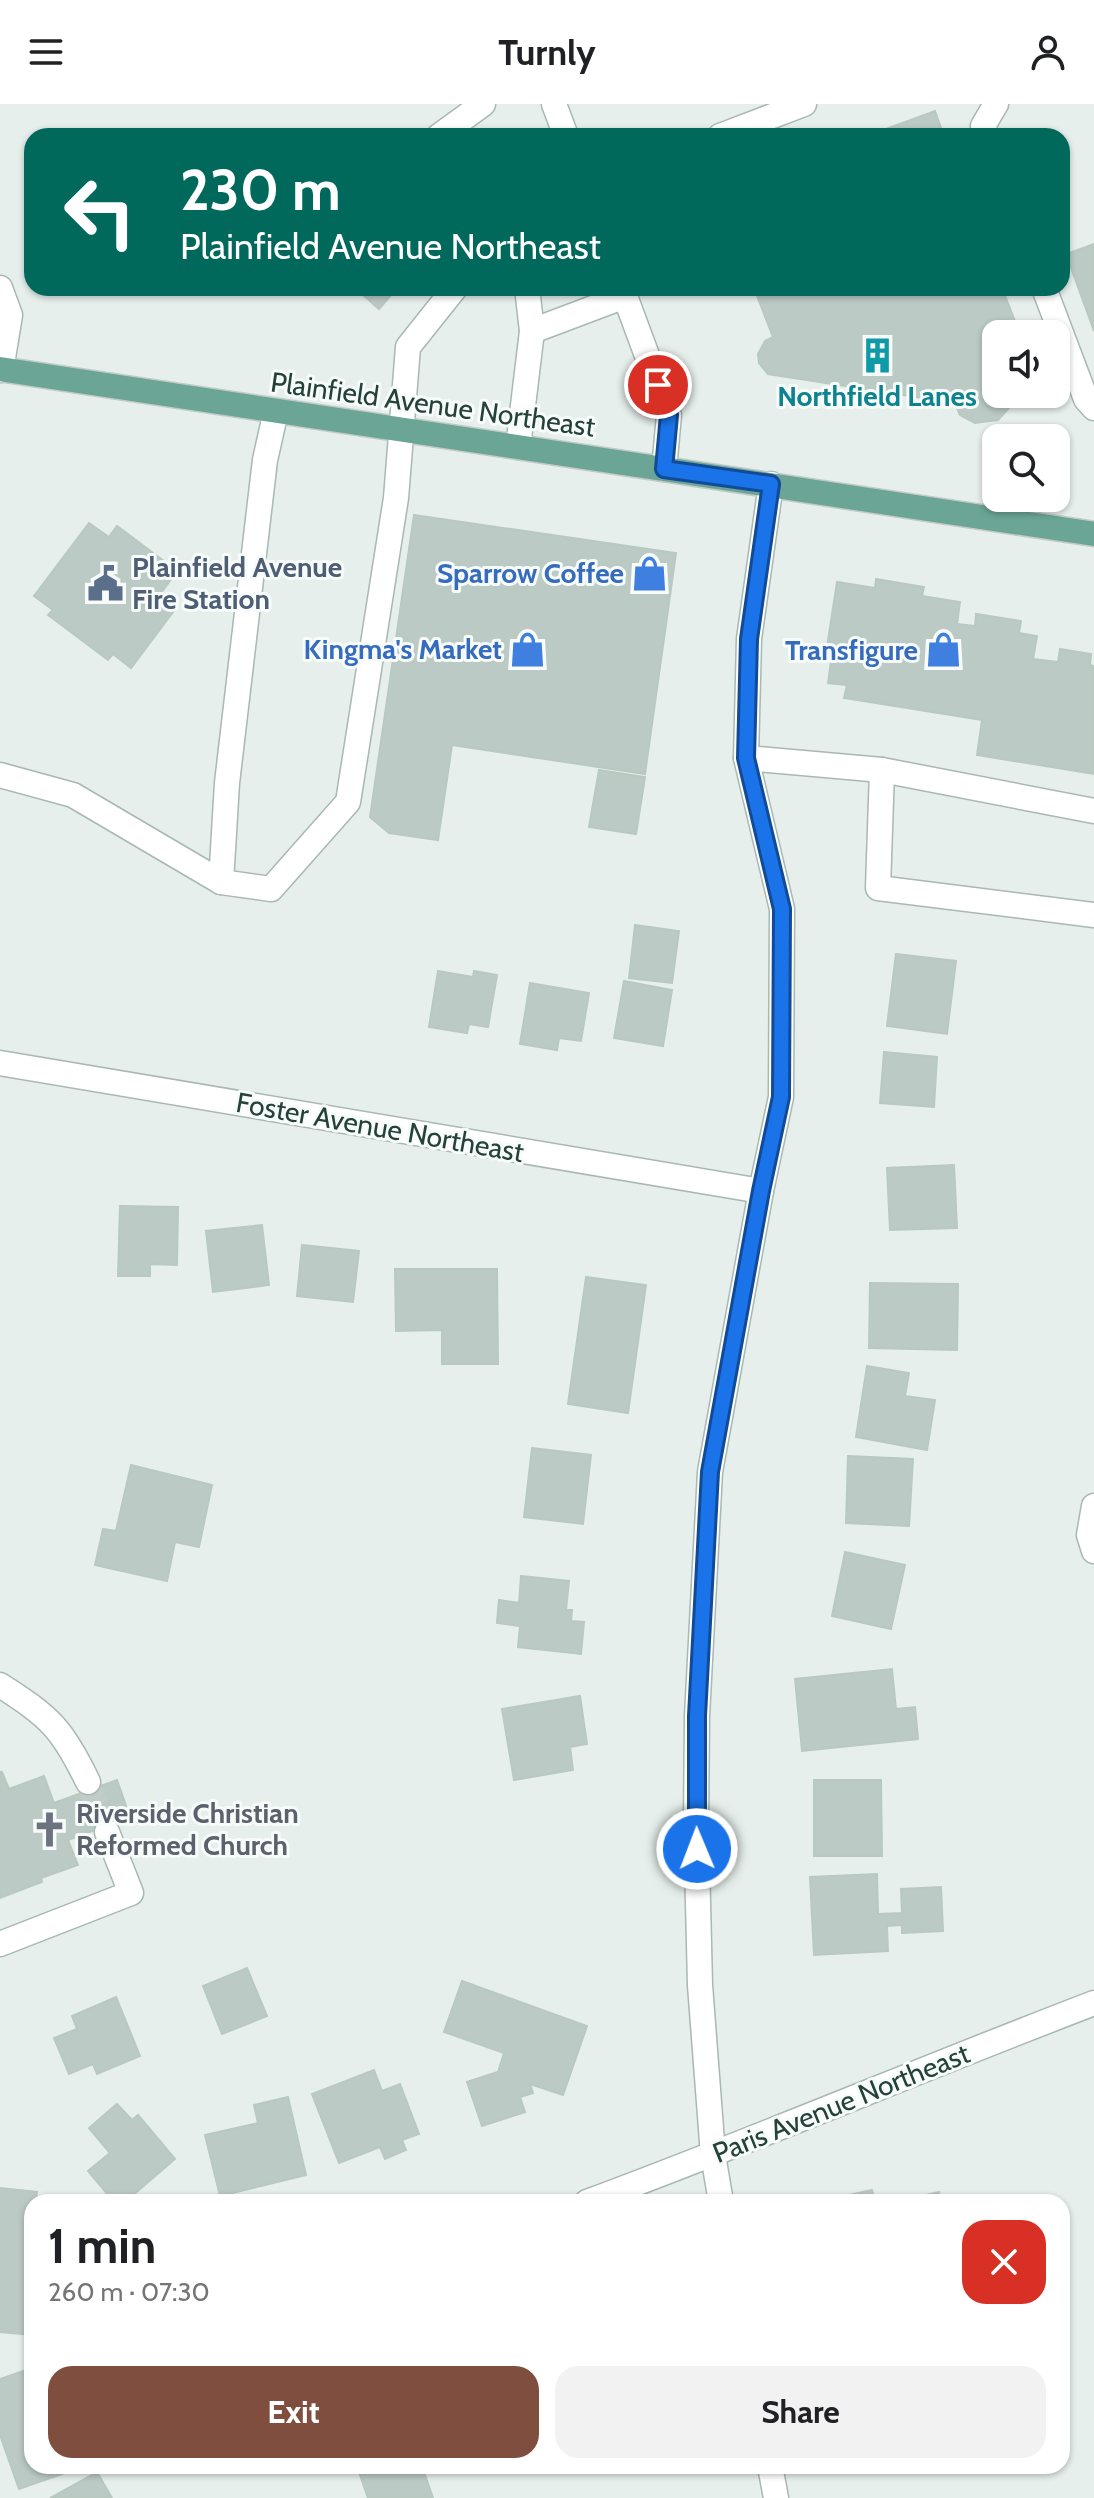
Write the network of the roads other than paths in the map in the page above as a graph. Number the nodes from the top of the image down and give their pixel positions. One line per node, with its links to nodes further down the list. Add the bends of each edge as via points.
1 (483, 104): 5 (street)
2 (554, 104): 6 (street)
3 (804, 104): 7 (street)
4 (996, 104): 8 (street)
5 (450, 128)
6 (563, 128)
7 (741, 128)
8 (984, 128)
9 (0, 288): 16 (street, via 10,315)
10 (449, 296): 19 (street, via 408,347)
11 (528, 296): 15 (street)
12 (615, 296): 15 (street)
13 (625, 296): 21 (street, via 669,415)
14 (1047, 296): 17 (street)
15 (532, 331): 20 (street)
16 (0, 370): 18 (main road, Plainfield Avenue Northeast)
17 (1094, 408)
18 (276, 411): 19 (main road, Plainfield Avenue Northeast); 28 (street, via 265,460 227,783)
19 (402, 429): 20 (main road, Plainfield Avenue Northeast); 28 (street, via 348,802 271,889)
20 (518, 447): 21 (main road, Plainfield Avenue Northeast)
21 (664, 469): 22 (main road, Plainfield Avenue Northeast)
22 (771, 484): 23 (main road, Plainfield Avenue Northeast); 24 (street, via 749,639)
23 (1094, 534)
24 (746, 758): 25 (street); 31 (street, via 782,909 781,1097)
25 (882, 770): 27 (street); 29 (street, via 878,888)
26 (0, 775): 28 (street, via 73,795)
27 (1094, 811)
28 (221, 882)
29 (1094, 915)
30 (0, 1063): 31 (street, Foster Avenue Northeast)
31 (761, 1191): 39 (street, via 710,1472 697,1716 700,1985)
32 (1094, 1506): 33 (street, via 1089,1535)
33 (1094, 1551)
34 (0, 1685): 35 (street, via 54,1723)
35 (88, 1782)
36 (107, 1832): 37 (street, via 131,1893)
37 (0, 1944)
38 (1094, 2003): 39 (street, Paris Avenue Northeast)
39 (713, 2155): 40 (street, Paris Avenue Northeast); 41 (street)
40 (608, 2194)
41 (720, 2194)
42 (772, 2474): 43 (street)
43 (776, 2498)

